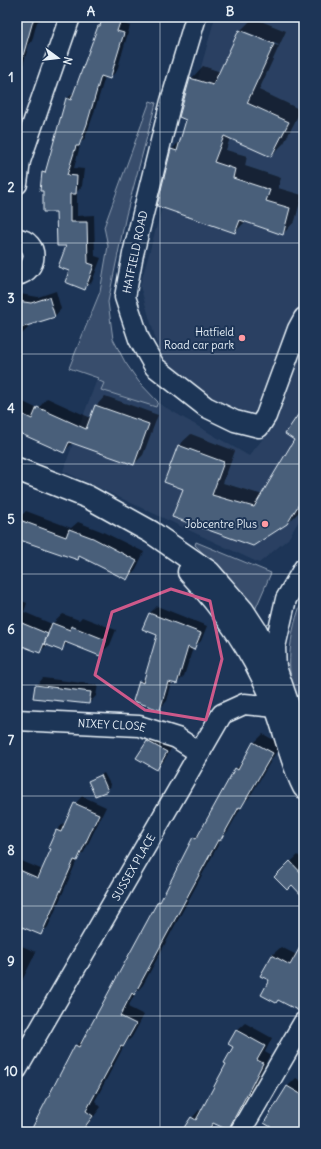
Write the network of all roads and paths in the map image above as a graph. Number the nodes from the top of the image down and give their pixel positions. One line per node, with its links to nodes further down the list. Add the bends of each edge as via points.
1 (70, 17): 3 (street, via 20,161)
2 (196, 17): 6 (street, HATFIELD ROAD, via 167,116 125,297 139,338 155,367 206,407 235,421 259,427 266,416)
3 (17, 184)
4 (17, 239): 5 (street, via 30,245 34,256 31,267)
5 (17, 275)
6 (304, 318)
7 (17, 470): 8 (main road, via 88,497)
8 (151, 532): 10 (main road, via 209,572 243,610); 11 (main road, via 197,580 247,647)
9 (304, 568): 10 (street, via 286,599 275,647)
10 (276, 670): 13 (main road)
11 (276, 707): 14 (street, SUSSEX PLACE, via 244,704 222,714); 15 (main road)
12 (17, 720): 14 (street, NIXEY CLOSE, via 139,726 177,738)
13 (304, 752)
14 (200, 753): 17 (street, SUSSEX PLACE)
15 (304, 787)
16 (304, 1022): 18 (street)
17 (17, 1069)
18 (240, 1132)

